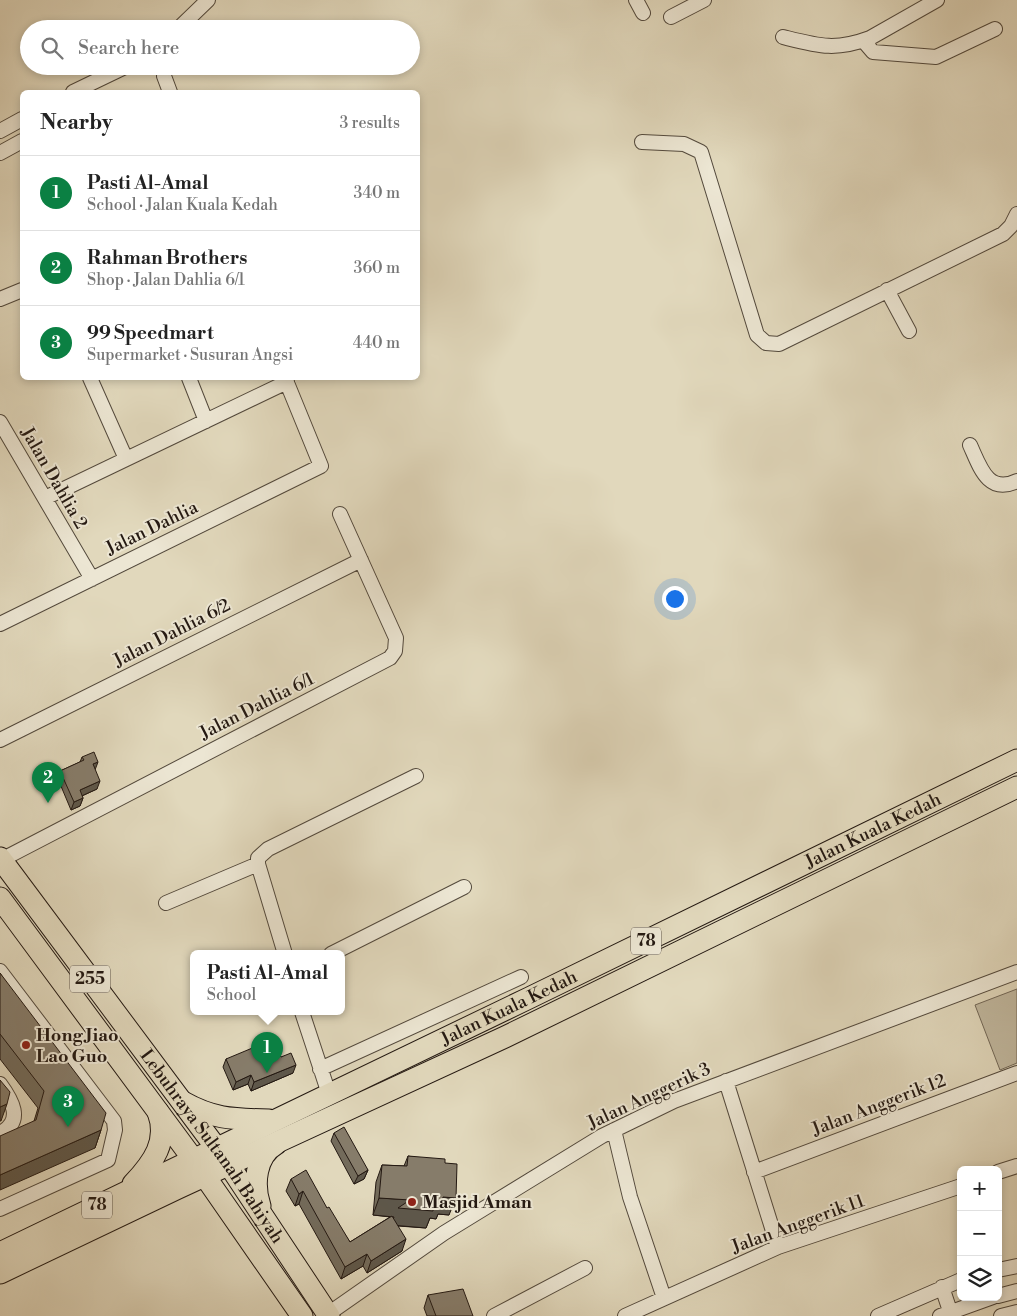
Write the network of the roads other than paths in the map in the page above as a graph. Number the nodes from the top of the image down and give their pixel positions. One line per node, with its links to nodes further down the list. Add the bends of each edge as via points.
1 (208, 0): 7 (street)
2 (636, 0): 5 (street)
3 (704, 0): 6 (street)
4 (938, 0): 10 (street)
5 (643, 13)
6 (671, 17)
7 (187, 20)
8 (995, 29): 10 (street, via 936,57 873,52 867,45)
9 (783, 37): 10 (street, via 825,47 852,45)
10 (870, 38)
11 (109, 75): 13 (street)
12 (164, 76): 14 (street)
13 (77, 90)
14 (169, 90)
15 (20, 120): 16 (street)
16 (0, 130)
17 (20, 142): 19 (street)
18 (642, 142): 21 (street, via 684,144 701,152 757,335 766,344 779,344)
19 (0, 153)
20 (1017, 214): 21 (street, via 1003,234)
21 (887, 290): 24 (street)
22 (20, 291): 23 (street)
23 (0, 299)
24 (909, 331)
25 (91, 380): 31 (street)
26 (189, 380): 28 (street)
27 (286, 380): 28 (street); 36 (street, Jalan Dahlia, via 321,466)
28 (206, 421): 31 (street)
29 (0, 422): 33 (street, Jalan Dahlia 2)
30 (970, 446): 32 (street, via 987,479 1002,485)
31 (126, 459): 33 (street)
32 (1017, 481)
33 (45, 498): 36 (street, Jalan Dahlia 2)
34 (340, 514): 35 (street, Jalan Dahlia 6/1)
35 (361, 560): 38 (street, Jalan Dahlia 6/2); 42 (street, Jalan Dahlia 6/1, via 396,638 395,651 390,658)
36 (92, 579): 37 (street, Jalan Dahlia)
37 (0, 624)
38 (0, 740)
39 (1017, 760): 53 (main road, Jalan Kuala Kedah / 78)
40 (416, 776): 43 (street, via 268,849 258,858)
41 (1017, 787): 54 (main road, Jalan Kuala Kedah / 78)
42 (1, 859): 60 (main road, Lebuhraya Sultanah Bahiyah / 255)
43 (258, 864): 46 (street); 47 (street)
44 (464, 887): 48 (street)
45 (0, 898): 61 (main road, Lebuhraya Sultanah Bahiyah / 255)
46 (166, 903)
47 (284, 950)
48 (339, 950)
49 (0, 971): 74 (street, via 114,1121 115,1130 108,1160)
50 (1017, 972): 57 (street, Jalan Anggerik 3)
51 (521, 978): 55 (street)
52 (303, 1015): 55 (street)
53 (494, 1015): 54 (main road); 59 (main road, Jalan Kuala Kedah / 78)
54 (505, 1037): 65 (main road, Jalan Kuala Kedah / 78)
55 (320, 1069): 59 (street)
56 (1017, 1073): 70 (street, Jalan Anggerik 12)
57 (726, 1081): 63 (street, Jalan Anggerik 3, via 674,1101); 70 (street)
58 (0, 1084): 64 (street, via 14,1109 10,1124)
59 (329, 1094): 62 (main road, Jalan Kuala Kedah / 78)
60 (180, 1100): 62 (main road, via 215,1117); 66 (main road, Lebuhraya Sultanah Bahiyah / 255)
61 (158, 1111): 68 (main road, Lebuhraya Sultanah Bahiyah / 255); 73 (main road, via 163,1126 161,1143 153,1159)
62 (275, 1120): 66 (main road, Jalan Kuala Kedah / 78)
63 (614, 1130): 87 (street, via 630,1197); 91 (street, Jalan Anggerik 3, via 460,1222)
64 (0, 1133)
65 (287, 1138): 66 (main road, Jalan Kuala Kedah / 78); 76 (main road, via 269,1148 259,1165 256,1185 259,1204)
66 (222, 1156): 68 (main road, Jalan Kuala Kedah / 78); 76 (main road, Lebuhraya Sultanah Bahiyah / 255)
67 (1017, 1166): 69 (street)
68 (199, 1167): 72 (main road, Jalan Kuala Kedah / 78); 73 (main road, Jalan Kuala Kedah / 78); 75 (main road, Lebuhraya Sultanah Bahiyah / 255)
69 (1002, 1171)
70 (754, 1172): 77 (street)
71 (957, 1187): 77 (street, Jalan Anggerik 11)
72 (178, 1188): 75 (main road, via 210,1198); 82 (main road, Jalan Kuala Kedah / 78)
73 (128, 1190): 78 (main road, Jalan Kuala Kedah / 78)
74 (0, 1209)
75 (235, 1218): 92 (main road, Lebuhraya Sultanah Bahiyah / 255)
76 (268, 1222): 91 (main road, Lebuhraya Sultanah Bahiyah / 255)
77 (778, 1247): 87 (street, Jalan Anggerik 11)
78 (0, 1253)
79 (1017, 1266): 81 (street)
80 (585, 1268): 93 (street)
81 (1002, 1269)
82 (0, 1273)
83 (957, 1281): 84 (street)
84 (942, 1287): 90 (street); 95 (street)
85 (1017, 1291): 86 (street)
86 (1002, 1295)
87 (664, 1298): 94 (street, Jalan Anggerik 11)
88 (982, 1301): 90 (street)
89 (1017, 1312): 96 (street)
90 (945, 1314)
91 (328, 1315)
92 (302, 1316)
93 (494, 1316)
94 (625, 1316)
95 (878, 1316)
96 (1001, 1316)

